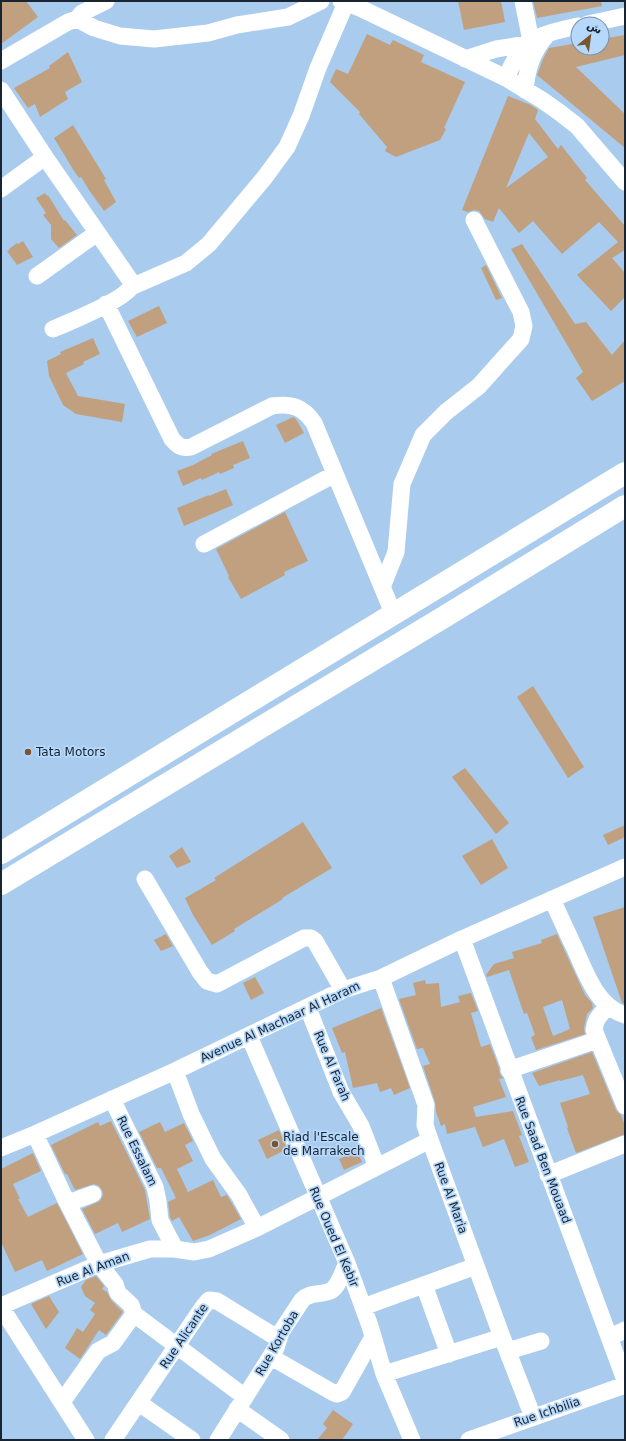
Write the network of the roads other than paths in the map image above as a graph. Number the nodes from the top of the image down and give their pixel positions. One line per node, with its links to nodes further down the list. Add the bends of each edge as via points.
1 (106, 1): 6 (street, via 82,13)
2 (321, 1): 6 (street, via 288,17 237,25 208,33 154,39 120,36 94,28)
3 (523, 1): 10 (street)
4 (344, 2): 11 (street); 22 (street, via 301,116 287,147 265,177 209,244 186,263)
5 (625, 16): 7 (street)
6 (77, 19): 12 (street)
7 (610, 19)
8 (570, 28): 9 (street)
9 (548, 34): 10 (street); 15 (street, via 531,60)
10 (529, 43): 11 (street, via 496,49); 13 (street, via 518,55)
11 (465, 59): 13 (street)
12 (1, 61)
13 (506, 78): 15 (street)
14 (1, 90): 16 (street)
15 (525, 90): 17 (street, via 576,126)
16 (45, 157): 18 (street); 20 (street)
17 (625, 182)
18 (1, 189)
19 (474, 220): 29 (street, via 521,312 524,326 520,339 480,386 446,412 423,435 402,484 396,552)
20 (97, 232): 21 (street); 22 (street, via 130,280)
21 (36, 276)
22 (131, 287): 23 (street, via 128,292)
23 (106, 304): 24 (street); 26 (street, via 177,446 191,447 272,406 292,405 308,414 314,423)
24 (53, 330)
25 (625, 473): 30 (main road)
26 (335, 474): 28 (street); 29 (street)
27 (625, 506): 34 (main road)
28 (204, 544)
29 (382, 587): 30 (street)
30 (393, 613): 31 (main road)
31 (1, 853)
32 (625, 867): 35 (street, Avenue Al Machaar Al Haram)
33 (145, 879): 38 (street, via 207,981 217,984 304,938 311,938)
34 (1, 884)
35 (552, 899): 36 (street, Avenue Al Machaar Al Haram); 39 (street, via 591,984)
36 (462, 939): 37 (street, Avenue Al Machaar Al Haram); 44 (street, Rue Saad Ben Mouaad)
37 (381, 978): 38 (street, Avenue Al Machaar Al Haram); 49 (street, Rue Al Maria, via 426,1105 425,1125)
38 (343, 990): 40 (street, Avenue Al Machaar Al Haram)
39 (608, 1006): 41 (street); 43 (street, via 594,1022)
40 (308, 1008): 42 (street, Avenue Al Machaar Al Haram); 52 (street, Rue Al Farah, via 341,1092 361,1126)
41 (625, 1015)
42 (248, 1036): 45 (street, Avenue Al Machaar Al Haram); 55 (street, Rue Oued El Kebir)
43 (597, 1040): 44 (street); 47 (street)
44 (509, 1070): 53 (street, Rue Saad Ben Mouaad)
45 (175, 1071): 46 (street, Avenue Al Machaar Al Haram); 57 (street, via 191,1114 213,1159 239,1195)
46 (112, 1099): 48 (street, Avenue Al Machaar Al Haram); 58 (street, Rue Essalam, via 155,1186 160,1220)
47 (625, 1106)
48 (35, 1134): 51 (street, Avenue Al Machaar Al Haram); 56 (street)
49 (430, 1140): 52 (street, Rue Al Aman); 61 (street, Rue Al Maria)
50 (625, 1144): 53 (street)
51 (1, 1148)
52 (377, 1167): 55 (street, Rue Al Aman)
53 (548, 1175): 66 (street, Rue Saad Ben Mouaad)
54 (93, 1194): 56 (street)
55 (318, 1197): 57 (street, Rue Al Aman); 59 (street, Rue Oued El Kebir)
56 (68, 1203): 60 (street)
57 (257, 1228): 58 (street, Rue Al Aman, via 203,1250 194,1252)
58 (175, 1248): 60 (street, Rue Al Aman, via 150,1249)
59 (347, 1263): 63 (street, Rue Oued El Kebir); 68 (street, Rue Kortoba, via 333,1290 312,1294 302,1300)
60 (99, 1264): 64 (street, Rue Al Aman); 65 (street, via 115,1284 118,1293 131,1305)
61 (476, 1266): 62 (street); 70 (street, Rue Al Maria)
62 (424, 1285): 63 (street); 72 (street)
63 (363, 1307): 67 (street, Rue Oued El Kebir)
64 (3, 1313): 77 (street)
65 (134, 1314): 71 (street); 77 (street, via 113,1343 98,1351)
66 (617, 1334): 75 (street, Rue Saad Ben Mouaad)
67 (373, 1336): 73 (street, via 342,1392 337,1394); 74 (street, Rue Oued El Kebir)
68 (279, 1339): 71 (street, Rue Alicante, via 212,1299 203,1307); 73 (street, Rue Kortoba)
69 (541, 1341): 70 (street)
70 (505, 1344): 72 (street); 80 (street, Rue Al Maria)
71 (176, 1347): 78 (street, Rue Alicante); 79 (street)
72 (449, 1354): 74 (street)
73 (271, 1357): 79 (street, Rue Kortoba)
74 (384, 1374): 86 (street, Rue Oued El Kebir)
75 (625, 1380)
76 (625, 1385): 80 (street, Rue Ichbilia)
77 (62, 1402): 81 (street)
78 (139, 1403): 82 (street, Rue Alicante); 83 (street)
79 (241, 1403): 84 (street, Rue Kortoba); 85 (street)
80 (533, 1416): 87 (street, Rue Ichbilia)
81 (79, 1438)
82 (113, 1440)
83 (192, 1440)
84 (218, 1440)
85 (281, 1440)
86 (412, 1440)
87 (472, 1440)

